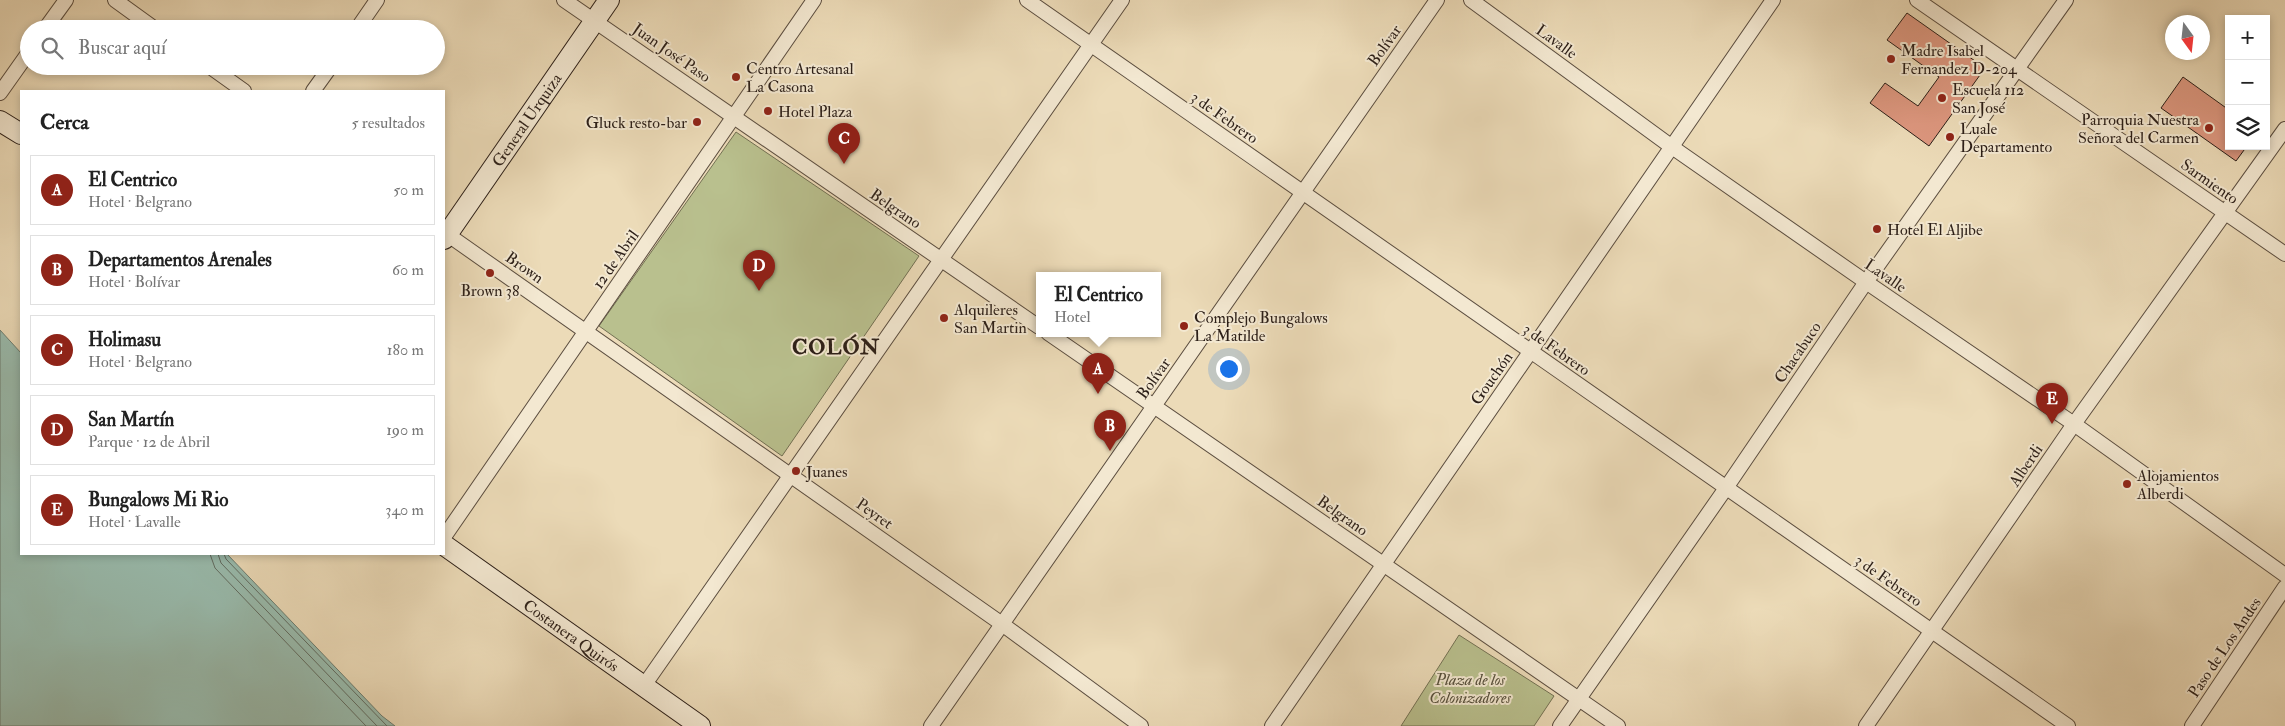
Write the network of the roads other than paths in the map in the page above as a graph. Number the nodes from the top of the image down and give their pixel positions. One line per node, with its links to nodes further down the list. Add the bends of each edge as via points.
1 (66, 0): 14 (street)
2 (115, 0): 15 (street)
3 (377, 0): 16 (street)
4 (564, 0): 17 (street, Juan José Paso)
5 (609, 0): 17 (main road, General Urquiza)
6 (814, 0): 26 (street, 12 de Abril)
7 (1027, 0): 18 (street, 3 de Febrero)
8 (1122, 0): 18 (street)
9 (1437, 0): 31 (street, Bolívar)
10 (1471, 0): 30 (street, Lavalle)
11 (1774, 0): 30 (street, Gouchón)
12 (1917, 0): 20 (street, Sarmiento)
13 (2066, 0): 20 (street, Chacabuco)
14 (52, 20)
15 (143, 20)
16 (363, 20)
17 (595, 20): 26 (street, Juan José Paso); 33 (main road, General Urquiza)
18 (1091, 44): 31 (street, 3 de Febrero); 35 (street)
19 (20, 65): 25 (street)
20 (2017, 69): 32 (street, Sarmiento); 36 (street, Chacabuco)
21 (222, 75): 23 (street)
22 (325, 75): 24 (street)
23 (243, 90)
24 (314, 90)
25 (0, 93)
26 (734, 117): 35 (street, Belgrano); 38 (street, 12 de Abril)
27 (0, 121): 29 (main road)
28 (2285, 129): 32 (street, Alberdi)
29 (20, 133)
30 (1672, 147): 36 (street, Lavalle); 40 (street, Gouchón)
31 (1303, 192): 40 (street, 3 de Febrero); 41 (street, Bolívar)
32 (2226, 213): 34 (street, Sarmiento); 42 (street, Alberdi)
33 (445, 235): 38 (street, Brown)
34 (2285, 254)
35 (941, 260): 37 (street, Belgrano); 43 (street)
36 (1866, 282): 42 (street, Lavalle); 44 (street, Chacabuco)
37 (1036, 325)
38 (586, 331): 43 (street, Peyret); 45 (street, 12 de Abril)
39 (1054, 337): 41 (street, Belgrano)
40 (1531, 352): 44 (street, 3 de Febrero); 47 (street, Gouchón)
41 (1154, 406): 47 (street, Belgrano); 50 (street, Bolívar)
42 (2074, 424): 48 (street, Lavalle); 51 (street, Alberdi)
43 (791, 475): 50 (street, Peyret); 52 (street)
44 (1726, 488): 51 (street, 3 de Febrero); 53 (street, Chacabuco)
45 (445, 537)
46 (445, 545): 52 (main road, Costanera Quirós)
47 (1384, 564): 53 (street, Belgrano); 57 (street, Gouchón)
48 (2285, 575)
49 (2285, 587): 62 (street, Paso de Los Andes)
50 (1002, 624): 55 (street, Bolívar); 56 (street, Peyret)
51 (1932, 632): 60 (street, Alberdi); 61 (street, 3 de Febrero)
52 (643, 687): 54 (main road, Costanera Quirós)
53 (1579, 699): 58 (street, Chacabuco); 59 (street, Belgrano)
54 (700, 726)
55 (931, 726)
56 (1141, 726)
57 (1272, 726)
58 (1560, 726)
59 (1618, 726)
60 (1866, 726)
61 (2068, 726)
62 (2192, 726)

